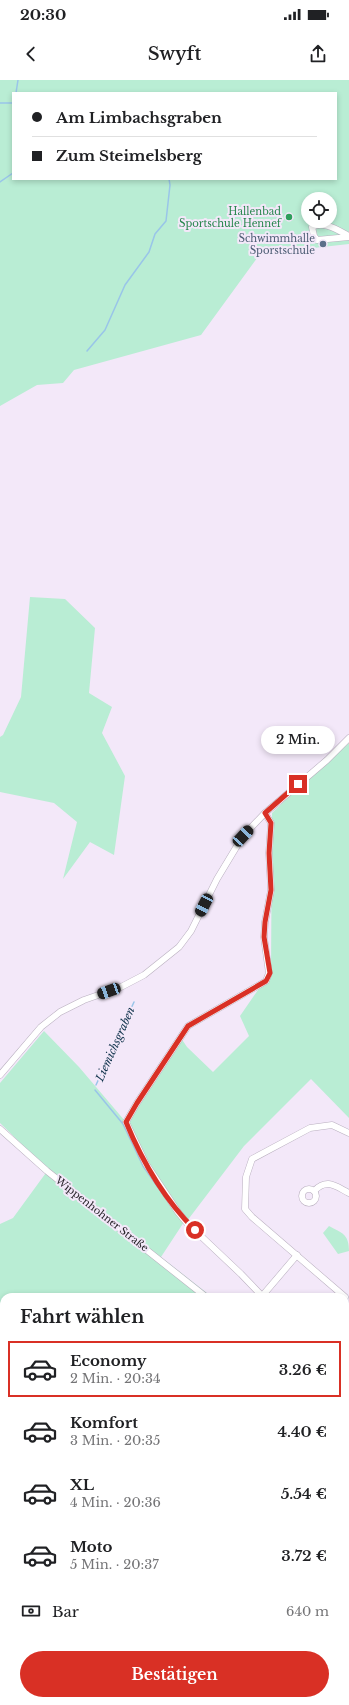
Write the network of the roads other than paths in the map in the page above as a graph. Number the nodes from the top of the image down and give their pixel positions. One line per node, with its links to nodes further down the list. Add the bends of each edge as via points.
1 (349, 236): 1 (street, via 317,240 312,227 323,224)
2 (349, 738): 3 (street)
3 (265, 813): 4 (street, via 243,836 179,947 144,975 60,1012 41,1028); 12 (street, via 271,823 271,890 264,937 270,973 266,981 188,1026 126,1122 146,1164 178,1212)
4 (0, 1075)
5 (0, 1129): 11 (street, Wippenhohner Straße, via 46,1171)
6 (349, 1133): 9 (street, via 332,1125 310,1128 252,1159 246,1177 245,1209)
7 (314, 1191): 8 (street, via 320,1185 331,1183)
8 (349, 1193)
9 (297, 1255): 10 (street); 13 (street)
10 (338, 1291): 14 (street)
11 (201, 1293)
12 (260, 1293)
13 (265, 1293)
14 (340, 1293)

